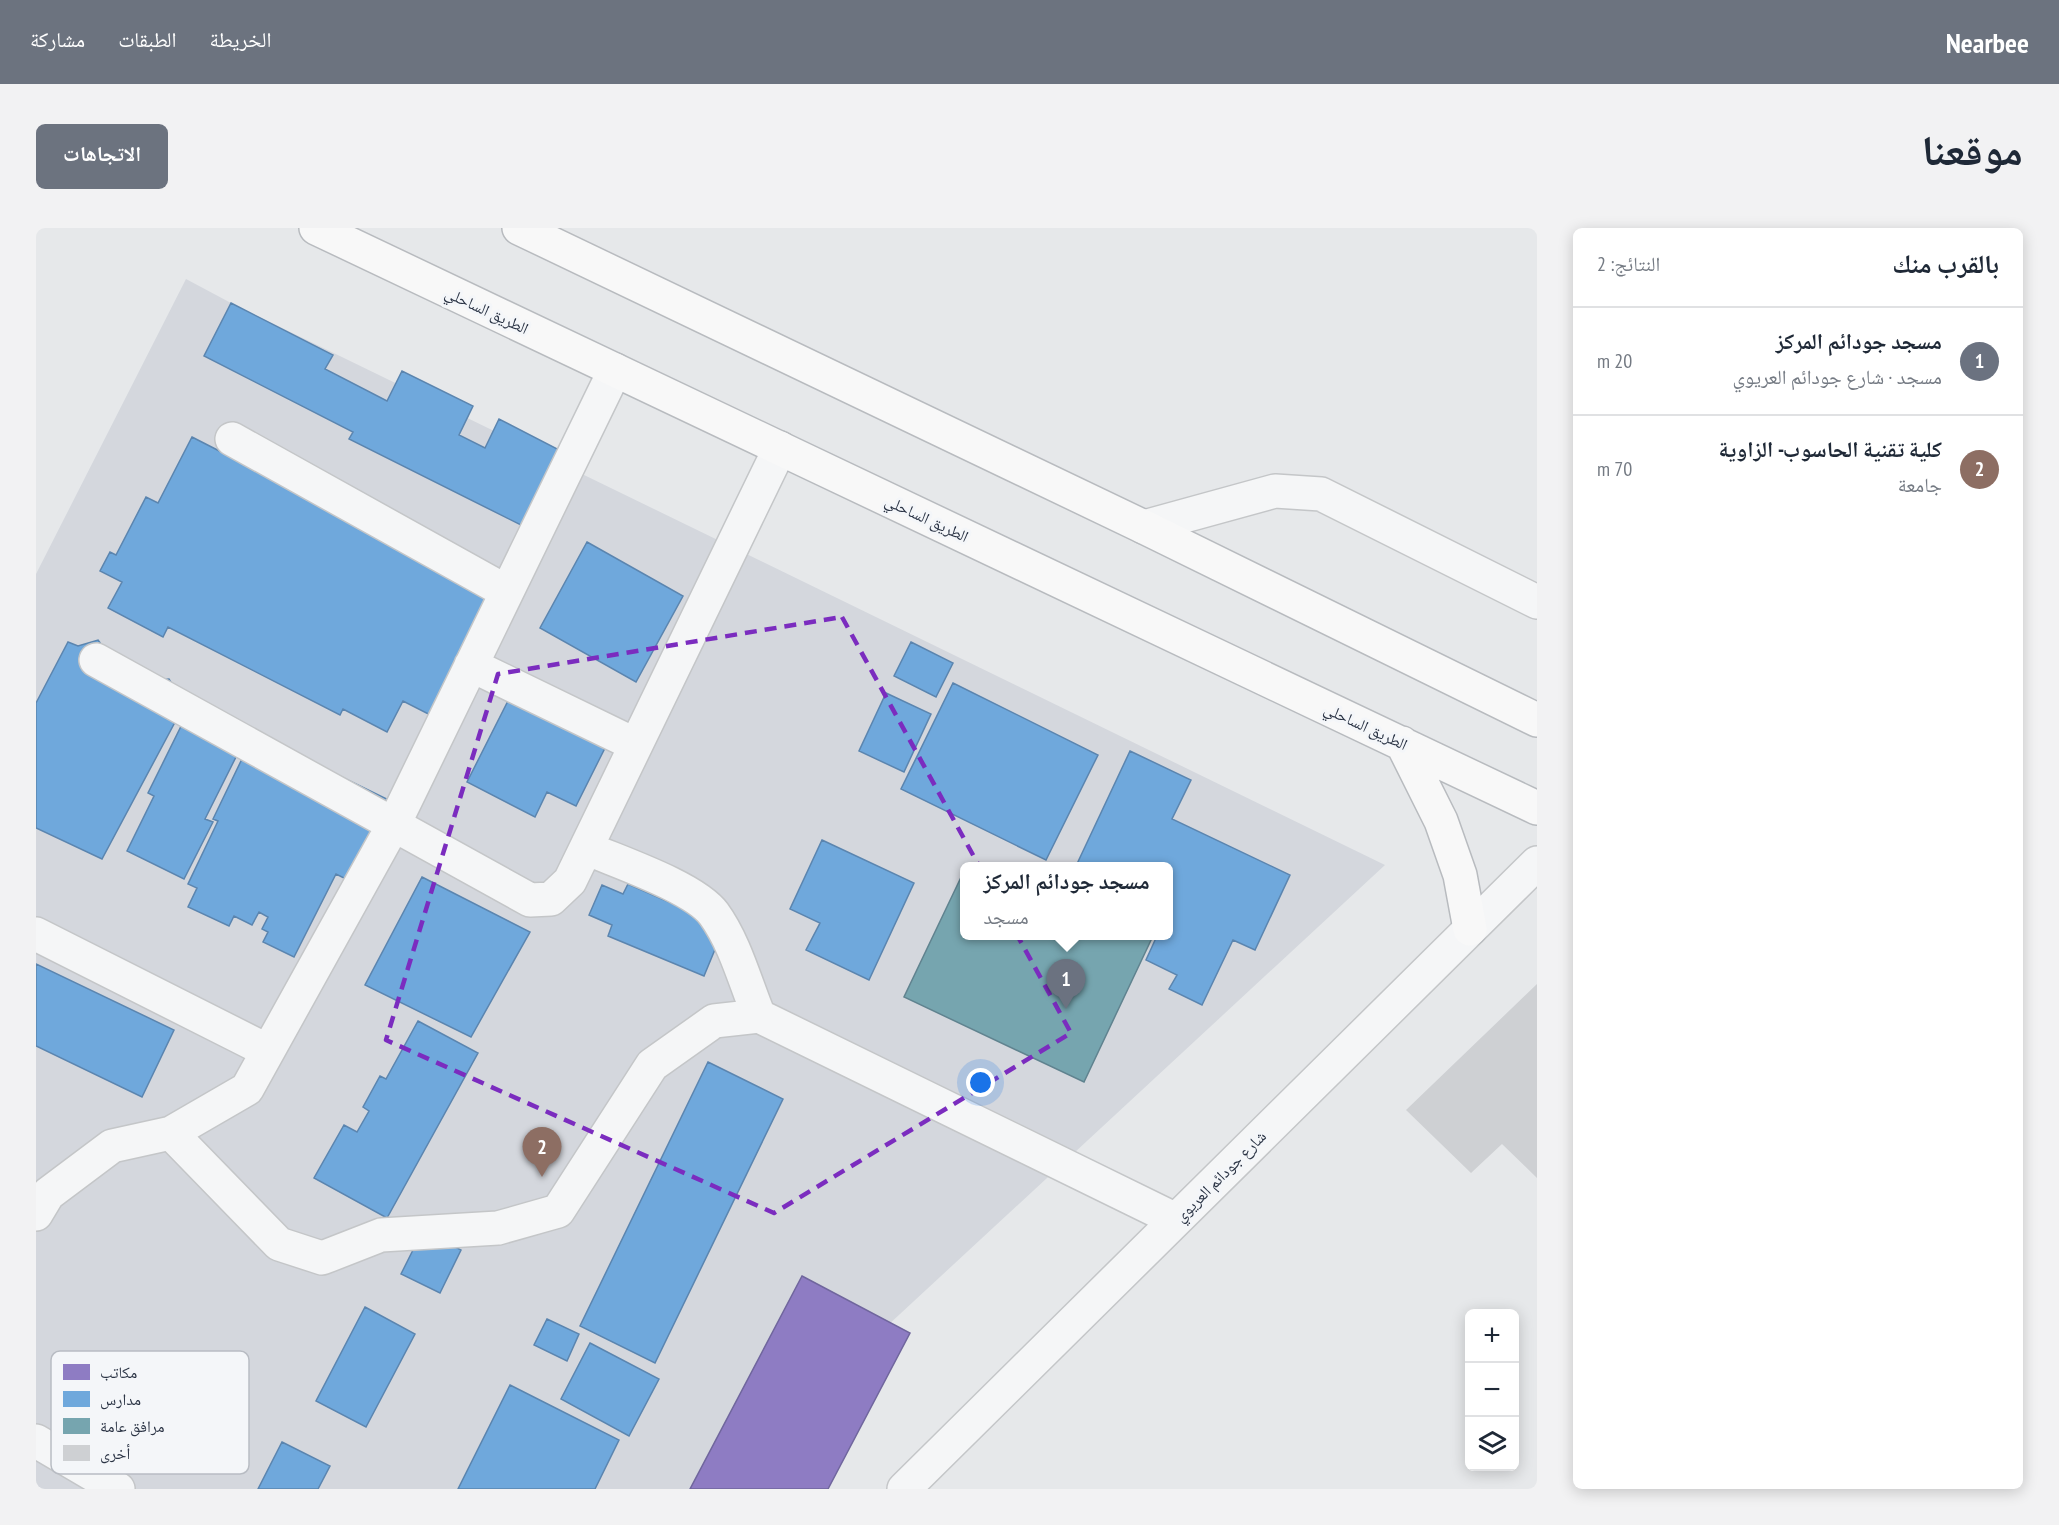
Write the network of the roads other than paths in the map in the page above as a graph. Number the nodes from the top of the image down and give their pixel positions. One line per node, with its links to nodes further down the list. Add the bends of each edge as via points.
1 (316, 228): 3 (highway, الطريق الساحلي)
2 (519, 228): 6 (highway)
3 (615, 370): 5 (highway, الطريق الساحلي); 7 (street)
4 (232, 439): 7 (street)
5 (780, 448): 12 (highway, الطريق الساحلي); 13 (street)
6 (1144, 527): 8 (street, via 1275,491 1321,494); 11 (highway)
7 (507, 592): 10 (street)
8 (1537, 602)
9 (96, 660): 15 (street)
10 (471, 665): 13 (street); 15 (street)
11 (1537, 720)
12 (1402, 743): 14 (highway, الطريق الساحلي); 18 (highway, via 1441,821 1460,875)
13 (636, 745): 16 (street)
14 (1537, 808)
15 (394, 824): 16 (street, via 530,900 551,899 570,881); 21 (street)
16 (586, 848): 20 (street, via 689,893 713,912 731,945)
17 (1537, 863): 18 (street, شارع جودائم العريوي)
18 (1470, 929): 24 (street, شارع جودائم العريوي)
19 (36, 934): 21 (street)
20 (759, 1016): 22 (street, via 714,1021 652,1065 558,1211 498,1228 381,1235 322,1258 279,1244); 24 (street)
21 (268, 1051): 22 (street, via 247,1089)
22 (171, 1133): 23 (street, via 112,1146 48,1194)
23 (36, 1214)
24 (1176, 1220): 29 (street, شارع جودائم العريوي)
25 (36, 1441): 26 (street)
26 (51, 1450)
27 (92, 1474): 28 (street)
28 (118, 1489)
29 (904, 1489)

